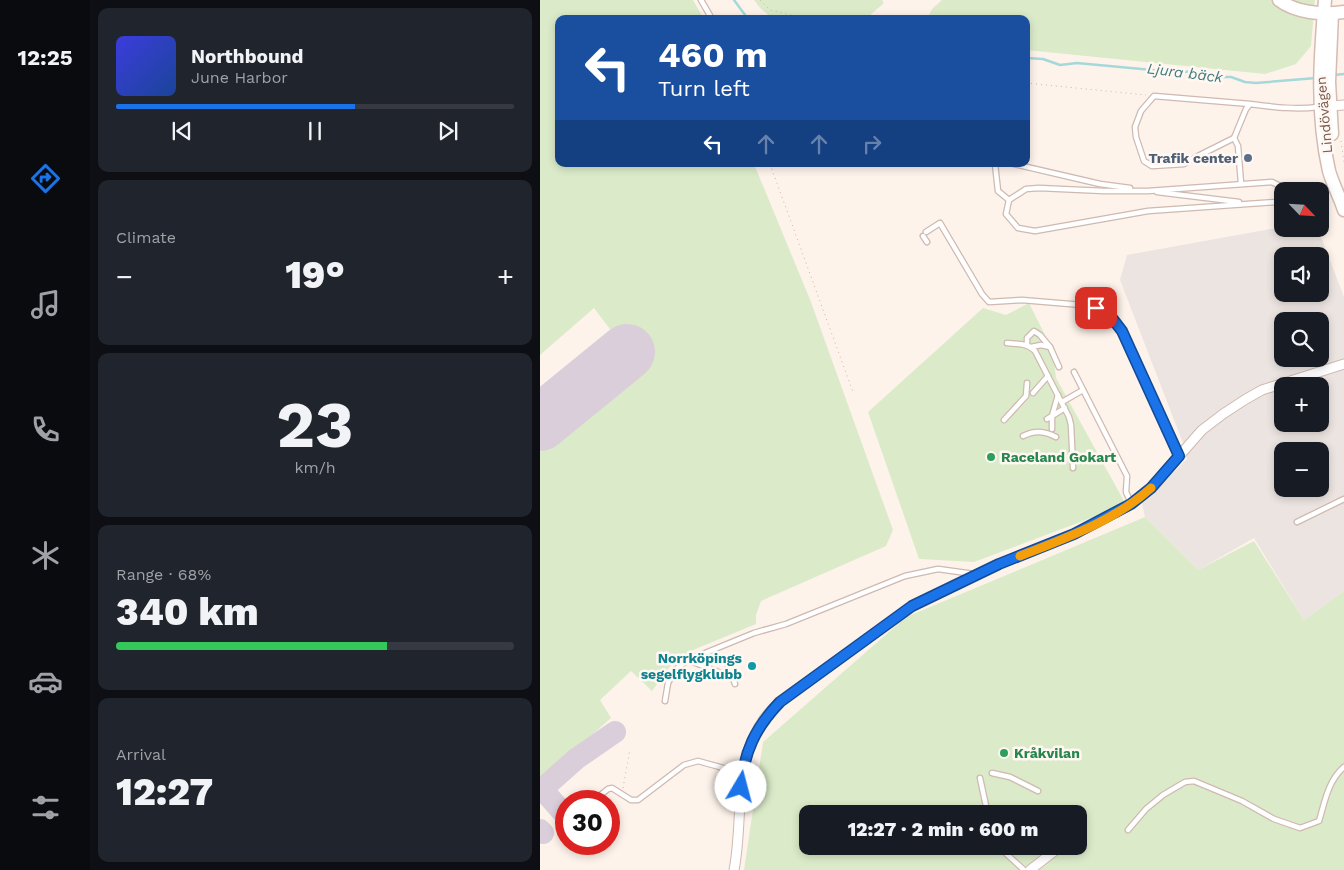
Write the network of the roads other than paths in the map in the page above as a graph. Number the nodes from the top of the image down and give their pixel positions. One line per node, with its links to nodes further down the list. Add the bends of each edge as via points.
1 (701, 0): 4 (lane)
2 (1279, 0): 3 (main road, via 1298,9)
3 (1332, 7): 7 (main road, Lindövägen, via 1324,78)
4 (710, 15)
5 (1250, 104): 7 (lane, via 1289,109); 8 (lane); 8 (lane, via 1154,96 1141,111 1135,127 1144,161 1152,166 1184,164)
6 (1344, 105): 7 (street)
7 (1325, 106): 15 (main road, Lindövägen)
8 (1234, 138): 11 (lane, via 1238,146)
9 (996, 167): 13 (lane, via 998,191)
10 (1027, 167): 12 (lane)
11 (1241, 183): 12 (lane); 14 (lane, via 1272,182 1280,186 1281,195 1276,202)
12 (1148, 191): 13 (lane, via 1039,188 1026,189); 14 (lane)
13 (1009, 200): 14 (lane, via 1006,214 1018,228 1035,232 1148,211)
14 (1250, 204)
15 (1342, 204)
16 (927, 242): 36 (lane, via 925,234 940,223 989,302 1022,300 1082,305 1096,308 1112,318 1122,331)
17 (1006, 343): 18 (lane)
18 (1029, 346): 19 (lane); 19 (lane, via 1027,338 1034,331); 23 (lane)
19 (1050, 348): 21 (lane)
20 (1344, 364): 36 (street, via 1262,390 1202,430)
21 (1059, 367)
22 (1074, 372): 25 (lane)
23 (1048, 376): 26 (lane); 27 (lane)
24 (1028, 383): 32 (lane, via 1026,396)
25 (1083, 390): 28 (lane); 39 (lane, via 1127,476 1126,492)
26 (1033, 393)
27 (1058, 395): 28 (lane); 30 (lane)
28 (1062, 402): 29 (lane)
29 (1065, 408): 30 (lane); 37 (lane, via 1071,425)
30 (1052, 416): 31 (lane); 33 (lane)
31 (1047, 419)
32 (1004, 420)
33 (1052, 430)
34 (1023, 436): 35 (lane, via 1030,432 1045,432)
35 (1056, 437)
36 (1179, 456): 39 (street, via 1151,488)
37 (1073, 468)
38 (1344, 499): 40 (lane)
39 (1131, 504): 41 (street, via 1074,534)
40 (1297, 522)
41 (978, 574): 42 (lane, via 938,570 905,576); 48 (street, via 912,606 780,702 764,719 752,740)
42 (688, 660): 44 (lane, via 726,675); 46 (lane, via 675,670 668,683)
43 (726, 660): 44 (lane)
44 (732, 673): 45 (lane)
45 (735, 684)
46 (665, 701)
47 (1344, 767): 54 (lane, via 1328,790 1319,820 1300,828 1194,781 1185,782 1163,795)
48 (743, 768): 52 (lane, via 728,769 698,761 684,765 638,800 630,800); 57 (street)
49 (992, 773): 51 (lane, via 1010,777)
50 (980, 778): 53 (lane)
51 (1038, 791)
52 (620, 792)
53 (986, 805)
54 (1128, 830)
55 (1008, 855): 58 (lane)
56 (1050, 855): 59 (street)
57 (734, 870)
58 (1024, 870)
59 (1030, 870)

